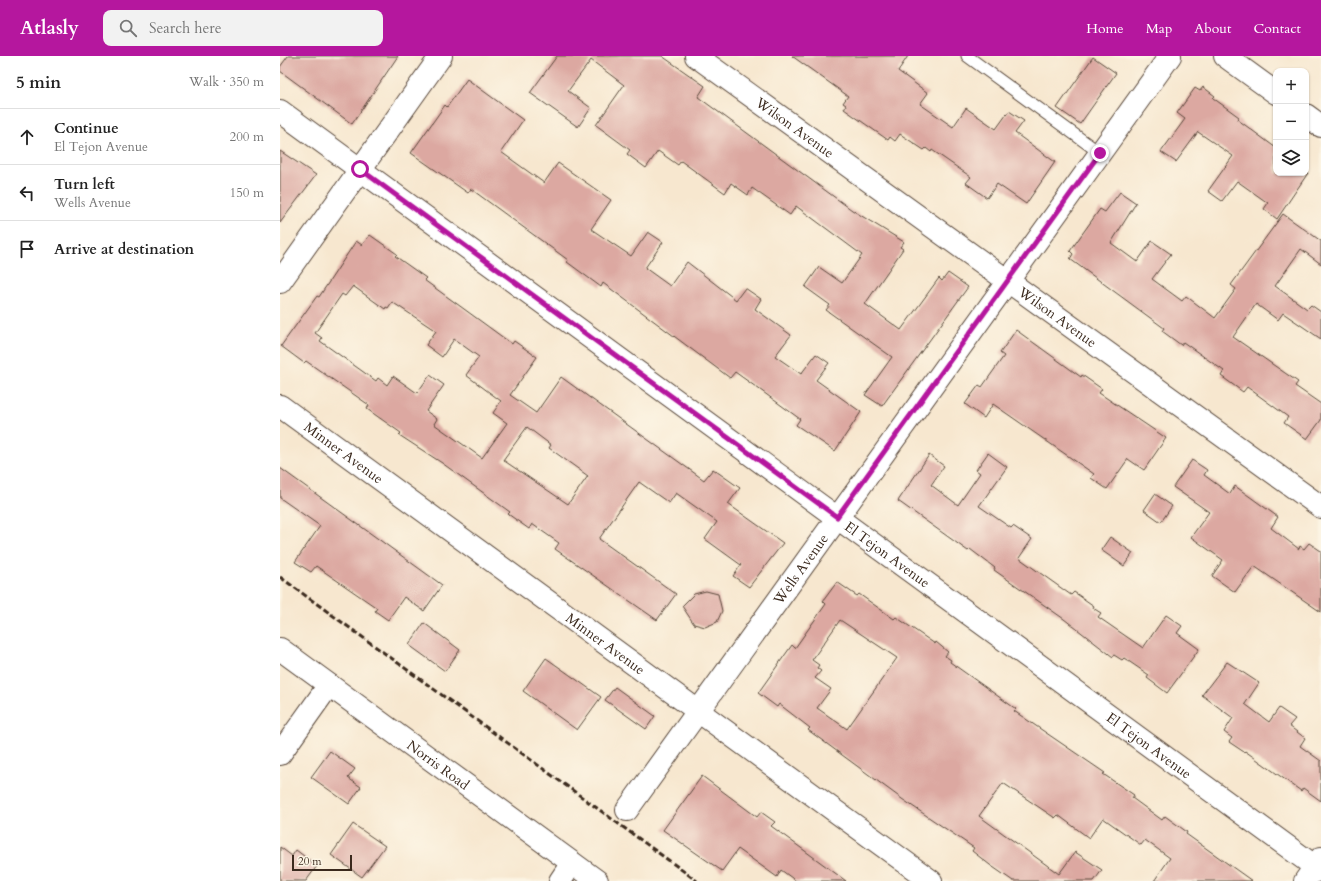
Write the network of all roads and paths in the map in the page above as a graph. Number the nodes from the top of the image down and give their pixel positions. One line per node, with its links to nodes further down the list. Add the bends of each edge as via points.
1 (441, 56): 11 (street)
2 (696, 56): 13 (street, Wilson Avenue)
3 (966, 56): 10 (lane)
4 (1170, 56): 10 (street, Wells Avenue)
5 (1225, 56): 6 (street)
6 (1273, 91)
7 (280, 111): 11 (street, El Tejon Avenue)
8 (1309, 117): 9 (street)
9 (1321, 126)
10 (1100, 153): 13 (street, Wells Avenue)
11 (360, 169): 12 (street); 16 (street, El Tejon Avenue)
12 (280, 282)
13 (1007, 282): 15 (street, Wilson Avenue); 16 (street, Wells Avenue)
14 (280, 406): 19 (street, Minner Avenue)
15 (1321, 507)
16 (837, 517): 19 (street, Wells Avenue); 23 (street, El Tejon Avenue)
17 (280, 649): 18 (street, Norris Road)
18 (329, 685): 20 (street); 22 (street, Norris Road)
19 (698, 711): 21 (street, Wells Avenue); 26 (street, Minner Avenue)
20 (280, 754)
21 (627, 810)
22 (572, 863): 24 (street); 25 (street, Norris Road)
23 (1315, 869)
24 (560, 881)
25 (597, 881)
26 (931, 881)

